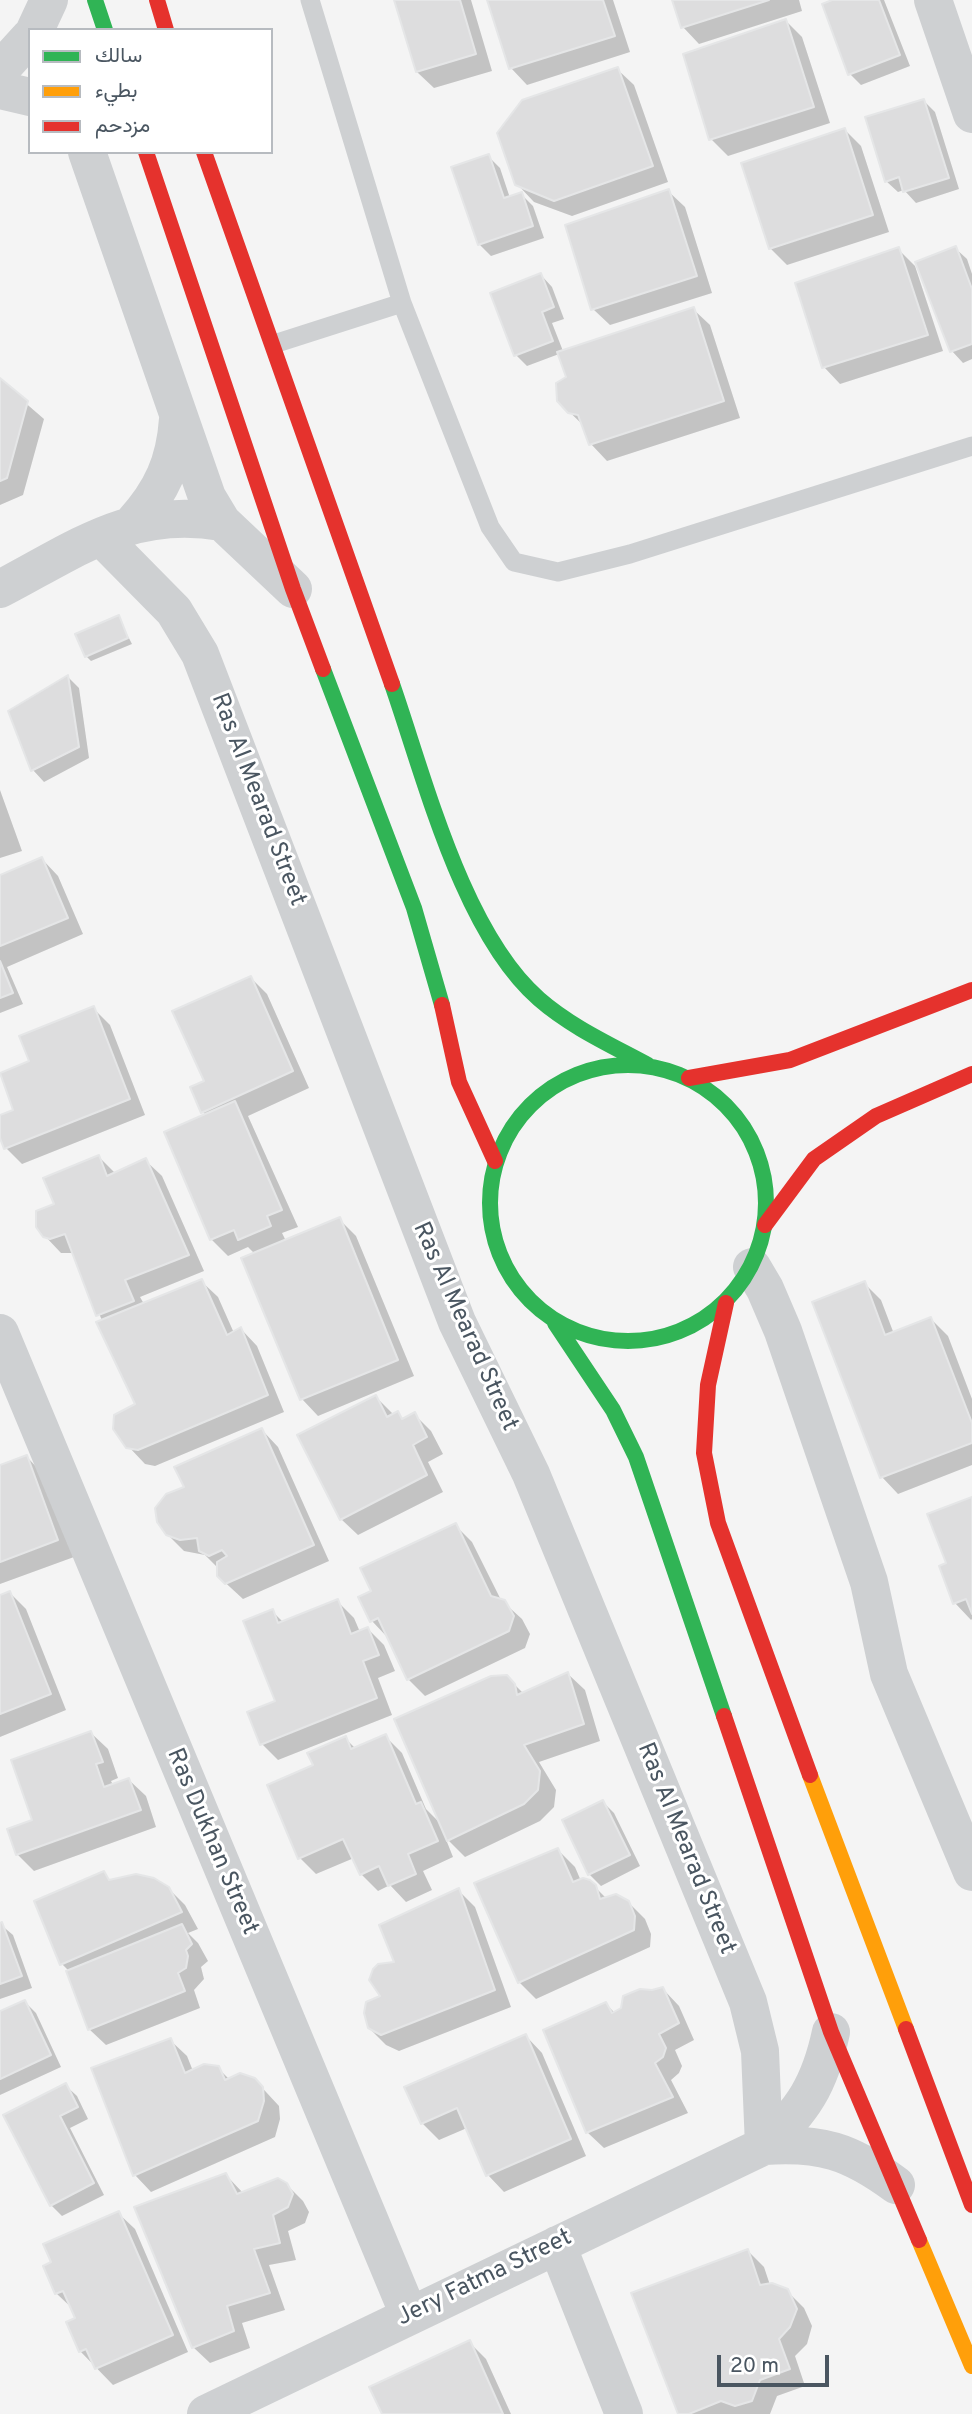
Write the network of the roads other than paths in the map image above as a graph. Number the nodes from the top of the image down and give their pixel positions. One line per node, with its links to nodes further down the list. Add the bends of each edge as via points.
1 (49, 0): 6 (street); 7 (street)
2 (95, 0): 8 (street)
3 (157, 0): 9 (street)
4 (310, 0): 18 (lane)
5 (933, 0): 14 (street)
6 (36, 28)
7 (54, 28)
8 (104, 28)
9 (165, 28)
10 (28, 39): 11 (street)
11 (0, 70)
12 (0, 90): 13 (street)
13 (28, 97)
14 (972, 114)
15 (88, 154): 20 (street)
16 (147, 154): 25 (street)
17 (205, 154): 19 (street)
18 (402, 303): 19 (lane); 21 (lane, via 491,527 514,562 534,568 558,572 630,554)
19 (274, 344): 27 (street, via 462,883 487,936 515,975 554,1011)
20 (179, 417): 22 (street, via 207,497); 23 (street, via 167,475 152,501)
21 (972, 446)
22 (222, 522): 23 (street, via 177,517); 25 (street)
23 (117, 530): 24 (street); 39 (street, Ras Al Mearad Street, via 201,654 457,1322 531,1474 748,2002 760,2051)
24 (0, 589)
25 (293, 589): 30 (street, via 414,908 449,1028 459,1082)
26 (972, 990): 29 (street, via 790,1060)
27 (648, 1065): 29 (street); 30 (street, via 609,1065 572,1075 538,1096 512,1125)
28 (972, 1074): 31 (street, via 876,1116 814,1159)
29 (689, 1078): 31 (street, via 725,1104 751,1139 765,1181)
30 (495, 1160): 34 (street, via 489,1207 497,1252 520,1293)
31 (765, 1225): 32 (street)
32 (752, 1267): 33 (street); 37 (street, via 783,1331 869,1582 889,1674)
33 (726, 1303): 34 (street, via 689,1329 644,1343 598,1340); 41 (street, via 708,1385 704,1453 718,1523)
34 (555, 1323): 38 (street, via 613,1410 636,1457)
35 (0, 1333): 36 (street, Ras Dukhan Street)
36 (7, 1371): 43 (street, Ras Dukhan Street)
37 (972, 1872)
38 (831, 2032): 39 (street, Jery Fatma Street, via 824,2065 810,2096); 40 (street)
39 (764, 2146): 40 (street, Jery Fatma Street, via 834,2149 867,2164); 42 (street, Jery Fatma Street)
40 (896, 2185): 44 (street)
41 (972, 2205)
42 (557, 2245): 43 (street, Jery Fatma Street); 46 (street)
43 (409, 2315): 45 (street, Jery Fatma Street)
44 (972, 2366)
45 (206, 2414)
46 (624, 2414)

